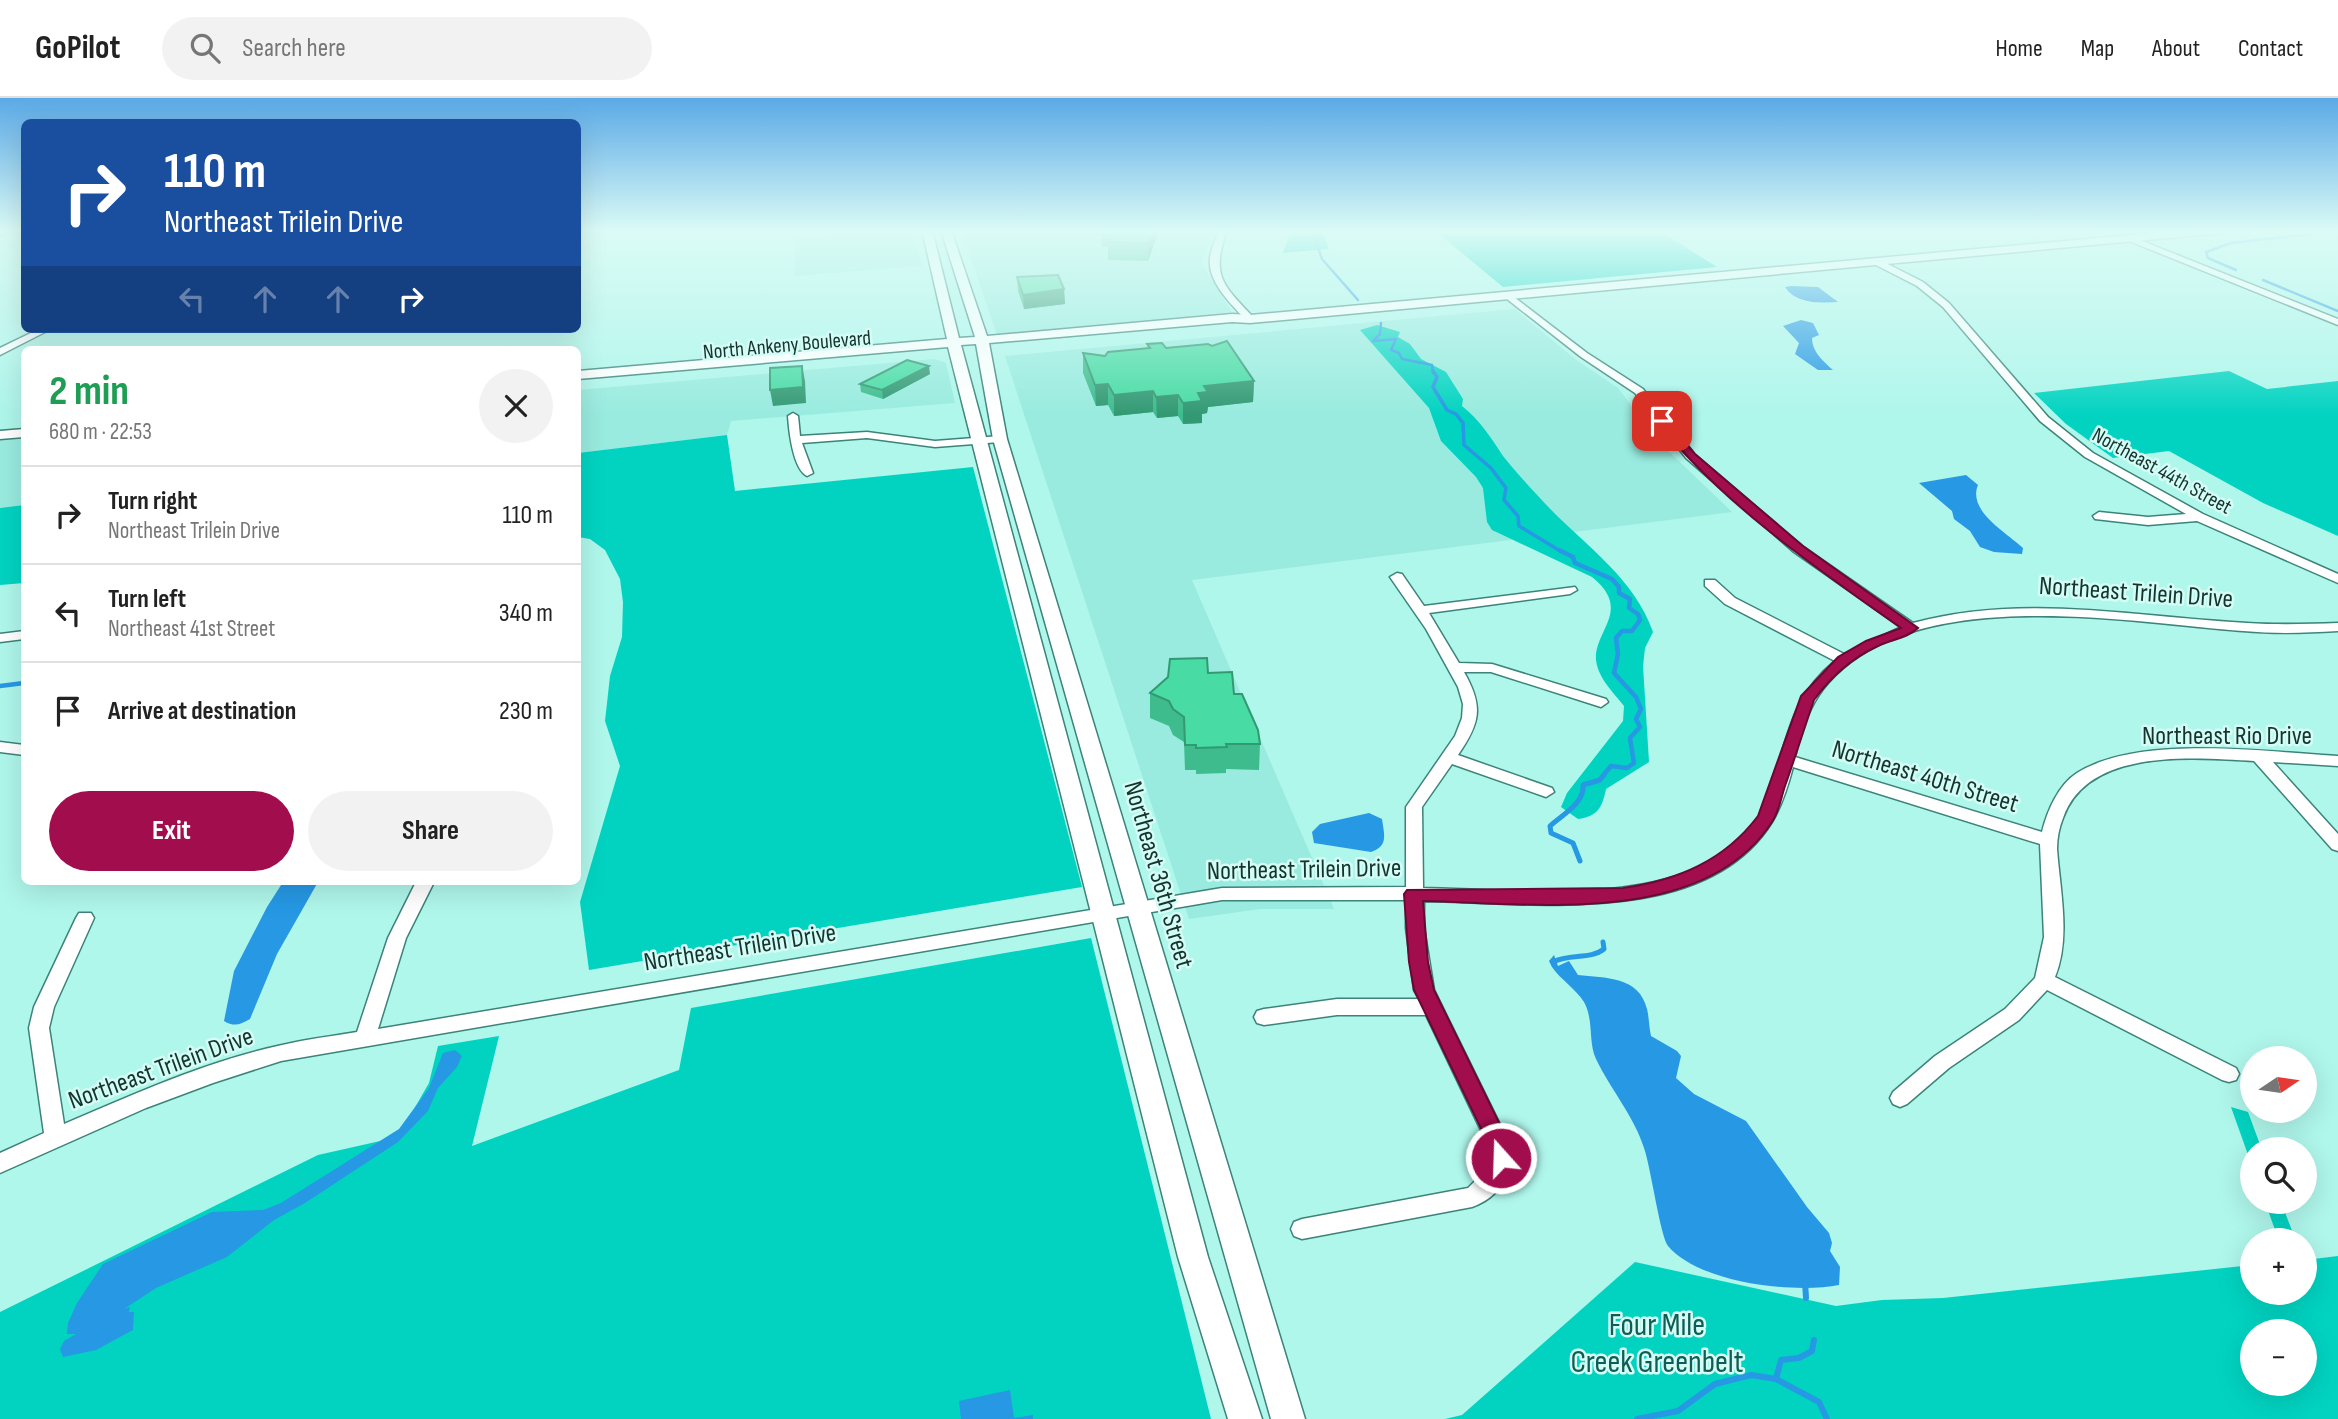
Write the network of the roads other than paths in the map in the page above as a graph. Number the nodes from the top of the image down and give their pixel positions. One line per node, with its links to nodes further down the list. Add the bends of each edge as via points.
1 (942, 292): 12 (main road, Northeast 36th Street)
2 (965, 292): 11 (main road, Northeast 36th Street)
3 (1229, 292): 8 (street)
4 (1567, 292): 7 (main road, North Ankeny Boulevard)
5 (1925, 292): 25 (street, Northeast 44th Street, via 1953,311 2044,419 2089,455)
6 (2263, 292): 9 (street)
7 (1510, 297): 8 (main road, North Ankeny Boulevard); 32 (street, via 1639,391 1690,456 1798,549)
8 (1250, 319): 11 (main road, North Ankeny Boulevard, via 1237,324)
9 (2338, 322)
10 (38, 333): 13 (street)
11 (982, 345): 12 (main road, North Ankeny Boulevard); 22 (main road, Northeast 36th Street)
12 (955, 347): 14 (main road, North Ankeny Boulevard); 15 (main road, North Ankeny Boulevard); 22 (main road, Northeast 36th Street)
13 (0, 352)
14 (581, 375)
15 (581, 385)
16 (793, 416): 21 (street)
17 (21, 423): 18 (main road)
18 (0, 425)
19 (21, 433): 20 (main road)
20 (0, 435)
21 (795, 440): 22 (street, via 860,435 919,444); 23 (street)
22 (991, 440): 49 (main road, Northeast 36th Street); 50 (main road, Northeast 36th Street)
23 (807, 473)
24 (2099, 516): 25 (street, via 2148,521)
25 (2199, 517): 27 (street, Northeast 44th Street)
26 (1397, 577): 30 (street)
27 (2338, 579)
28 (1710, 583): 35 (street, via 1730,601)
29 (1570, 590): 30 (street)
30 (1422, 610): 36 (street)
31 (2338, 627): 32 (street, Northeast Trilein Drive, via 2243,628 2058,610 1992,613)
32 (1911, 628): 35 (street, Northeast Trilein Drive)
33 (21, 635): 34 (street)
34 (0, 638)
35 (1843, 660): 42 (street, Northeast Trilein Drive, via 1806,699)
36 (1454, 667): 37 (street, via 1492,668); 40 (street, via 1465,687 1470,718)
37 (1601, 702)
38 (0, 747): 39 (street)
39 (21, 750)
40 (1450, 758): 44 (street); 48 (street, via 1414,807)
41 (2260, 758): 43 (street, Northeast Rio Drive); 45 (street, Northeast Rio Drive, via 2177,755 2108,765 2082,777 2063,799); 46 (street)
42 (1787, 760): 45 (street, Northeast 40th Street); 48 (street, Northeast Trilein Drive, via 1760,827 1698,876 1623,895)
43 (2338, 761)
44 (1546, 792)
45 (2048, 840): 52 (street, Northeast Rio Drive, via 2053,932)
46 (2338, 845)
47 (423, 885): 55 (street, via 397,937)
48 (1413, 894): 49 (street, Northeast Trilein Drive, via 1222,894); 53 (street, via 1419,962)
49 (1139, 909): 50 (street, Northeast Trilein Drive); 62 (main road, Northeast 36th Street)
50 (1103, 914): 55 (street, Northeast Trilein Drive); 61 (main road, Northeast 36th Street, via 1193,1257)
51 (85, 918): 58 (street, via 39,1028)
52 (2045, 980): 56 (street); 57 (street, via 2007,1018 1947,1058)
53 (1432, 1007): 54 (street, via 1337,1007); 60 (street, via 1499,1145 1495,1182 1472,1197)
54 (1264, 1017)
55 (365, 1037): 58 (street, Northeast Trilein Drive, via 281,1053 215,1072)
56 (2229, 1074)
57 (1900, 1098)
58 (55, 1137): 59 (street, Northeast Trilein Drive)
59 (0, 1163)
60 (1301, 1229)
61 (1245, 1419)
62 (1288, 1419)

